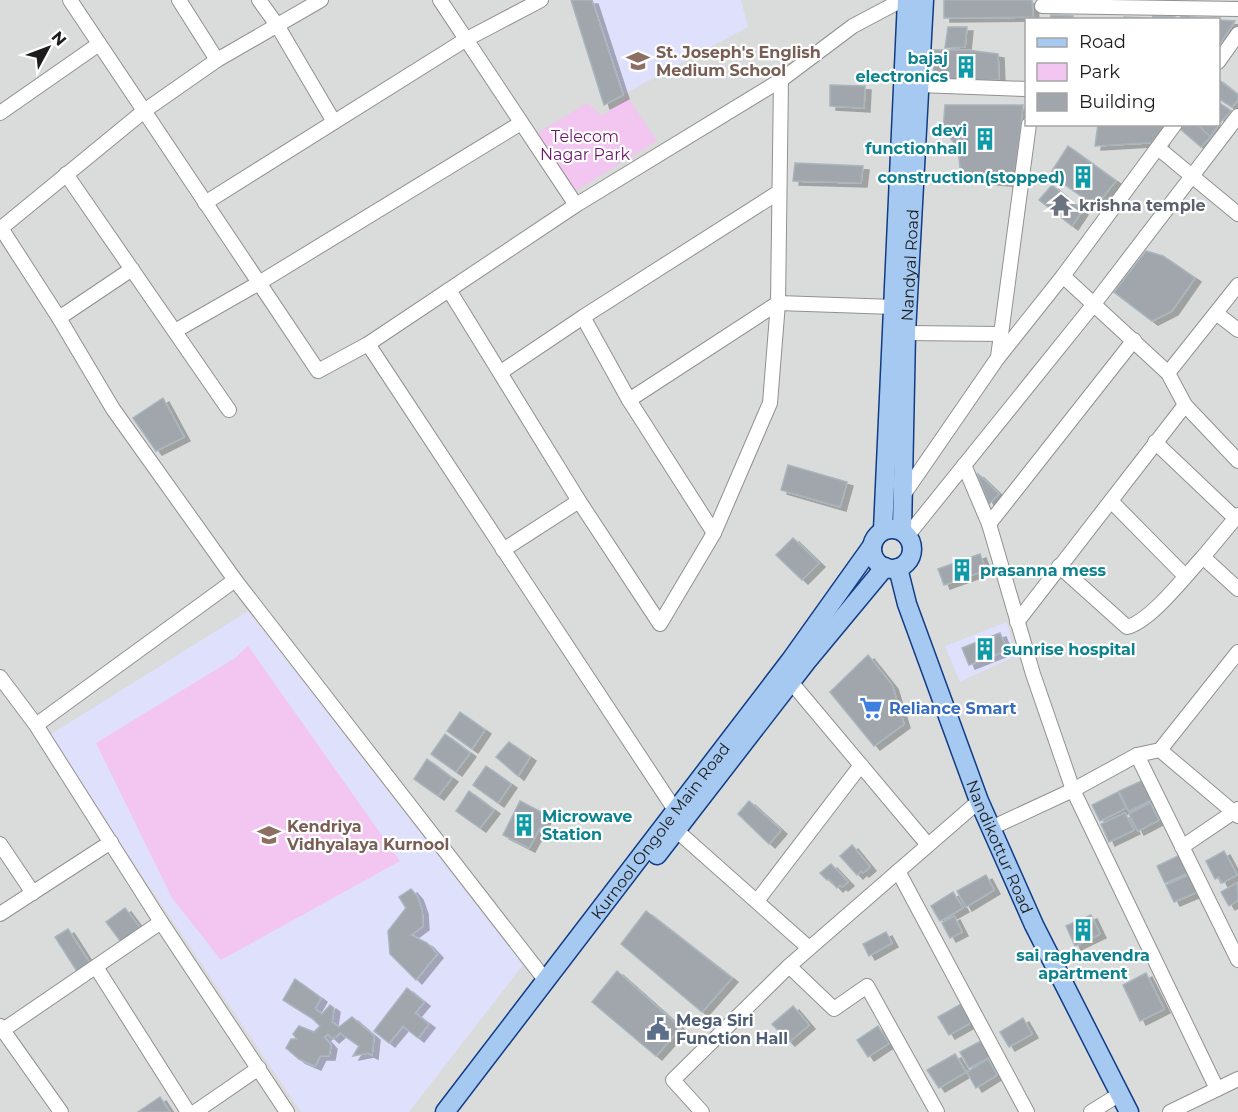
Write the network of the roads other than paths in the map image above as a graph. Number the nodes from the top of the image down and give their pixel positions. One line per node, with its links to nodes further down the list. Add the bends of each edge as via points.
1 (69, 0): 15 (street)
2 (178, 0): 17 (street)
3 (260, 0): 12 (street)
4 (321, 0): 12 (street)
5 (440, 0): 14 (street)
6 (541, 0): 14 (street)
7 (902, 0): 18 (street, via 853,26)
8 (907, 0): 43 (main road, Nandyal Road)
9 (924, 0): 19 (main road, Nandyal Road)
10 (1042, 9): 11 (street)
11 (1238, 9)
12 (277, 25): 17 (street); 24 (street)
13 (1238, 34): 16 (street)
14 (465, 40): 24 (street); 25 (street)
15 (99, 44): 21 (street); 22 (street)
16 (1220, 59)
17 (217, 60): 21 (street)
18 (781, 80): 31 (street); 33 (street)
19 (919, 85): 20 (street); 49 (main road, Nandyal Road)
20 (1025, 89)
21 (144, 111): 29 (street); 32 (street)
22 (0, 113)
23 (1238, 116): 30 (street)
24 (334, 122): 32 (street)
25 (521, 123): 33 (street); 38 (street)
26 (1029, 126): 50 (street)
27 (1174, 126): 28 (street)
28 (1158, 148): 30 (street); 37 (street)
29 (66, 174): 35 (street); 36 (street)
30 (1192, 177): 34 (street); 42 (street)
31 (779, 192): 41 (street); 45 (street)
32 (205, 203): 38 (street)
33 (576, 205): 40 (street)
34 (1238, 214)
35 (0, 228): 46 (street)
36 (132, 269): 46 (street); 48 (street)
37 (1063, 276): 42 (street); 53 (street)
38 (259, 283): 48 (street); 52 (street, via 318,371)
39 (1238, 285): 44 (street)
40 (449, 290): 52 (street); 54 (street)
41 (778, 303): 43 (street); 56 (street); 68 (street, via 770,403)
42 (1094, 304): 51 (street); 61 (street)
43 (894, 307): 67 (main road, Nandyal Road)
44 (1216, 313): 47 (street); 55 (street)
45 (583, 317): 54 (street); 56 (street)
46 (59, 318): 76 (street, via 113,410)
47 (1238, 330)
48 (175, 331): 58 (street)
49 (906, 333): 50 (street); 62 (main road, Nandyal Road)
50 (1001, 334): 53 (street)
51 (1134, 340): 55 (street); 66 (street)
52 (368, 344): 71 (street)
53 (997, 359): 62 (street)
54 (501, 372): 63 (street)
55 (1168, 373): 57 (street)
56 (629, 400): 68 (street)
57 (1185, 405): 59 (street); 60 (street)
58 (229, 410)
59 (1155, 442): 64 (street); 65 (street)
60 (1238, 461)
61 (964, 465): 66 (street); 69 (street)
62 (904, 494): 69 (main road, Nandyal Road)
63 (579, 501): 68 (street, via 660,624); 71 (street)
64 (1111, 501): 73 (street); 75 (street)
65 (1237, 517): 72 (street)
66 (989, 524): 78 (street)
67 (883, 530): 69 (main road, via 896,528); 70 (main road)
68 (714, 533)
69 (905, 533): 74 (main road, via 913,547 912,554 909,560)
70 (872, 546): 74 (main road, via 874,559); 88 (main road, Kurnool Ongole Main Road, via 790,661)
71 (503, 550): 88 (street)
72 (1203, 557): 75 (street); 77 (street)
73 (1059, 566): 75 (street, via 1127,627 1152,611); 78 (street)
74 (891, 568): 81 (main road, Kurnool Ongole Main Road); 87 (main road, Nandikottur Road)
75 (1185, 576)
76 (235, 580): 82 (street); 105 (street)
77 (1238, 589)
78 (1017, 622): 86 (street)
79 (1238, 652): 83 (street)
80 (0, 677): 82 (street)
81 (791, 682): 85 (street); 91 (main road, Kurnool Ongole Main Road)
82 (36, 725): 92 (street)
83 (1160, 750): 84 (street); 89 (street)
84 (1137, 755): 86 (street); 95 (street)
85 (861, 765): 94 (street); 98 (street)
86 (1073, 790): 90 (street); 109 (street)
87 (979, 801): 90 (main road, Nandikottur Road); 94 (street)
88 (675, 810): 105 (main road, Kurnool Ongole Main Road)
89 (1237, 813): 95 (street)
90 (991, 828): 110 (main road, Nandikottur Road, via 1034,925)
91 (676, 830): 98 (street); 117 (main road, Kurnool Ongole Main Road)
92 (111, 842): 97 (street); 100 (street)
93 (0, 844): 97 (street)
94 (928, 845): 96 (street)
95 (1182, 848): 102 (street)
96 (898, 871): 101 (street); 119 (street)
97 (33, 892): 99 (street)
98 (757, 901): 101 (street)
99 (0, 914)
100 (161, 922): 104 (street); 107 (street)
101 (809, 948): 103 (street)
102 (1238, 960)
103 (789, 966): 111 (street, via 834,1009 867,986); 118 (street, via 673,1080)
104 (96, 967): 106 (street); 113 (street)
105 (546, 981): 116 (main road, Kurnool Ongole Main Road)
106 (1, 1028): 112 (street)
107 (259, 1068): 114 (street); 115 (street)
108 (1238, 1079): 109 (street)
109 (1217, 1089): 122 (street)
110 (1120, 1094): 120 (street); 121 (main road, Nandikottur Road)
111 (935, 1111)
112 (60, 1112)
113 (188, 1112)
114 (195, 1112)
115 (287, 1112)
116 (445, 1112)
117 (457, 1112)
118 (702, 1112)
119 (1027, 1112)
120 (1091, 1112)
121 (1130, 1112)
122 (1170, 1112)

